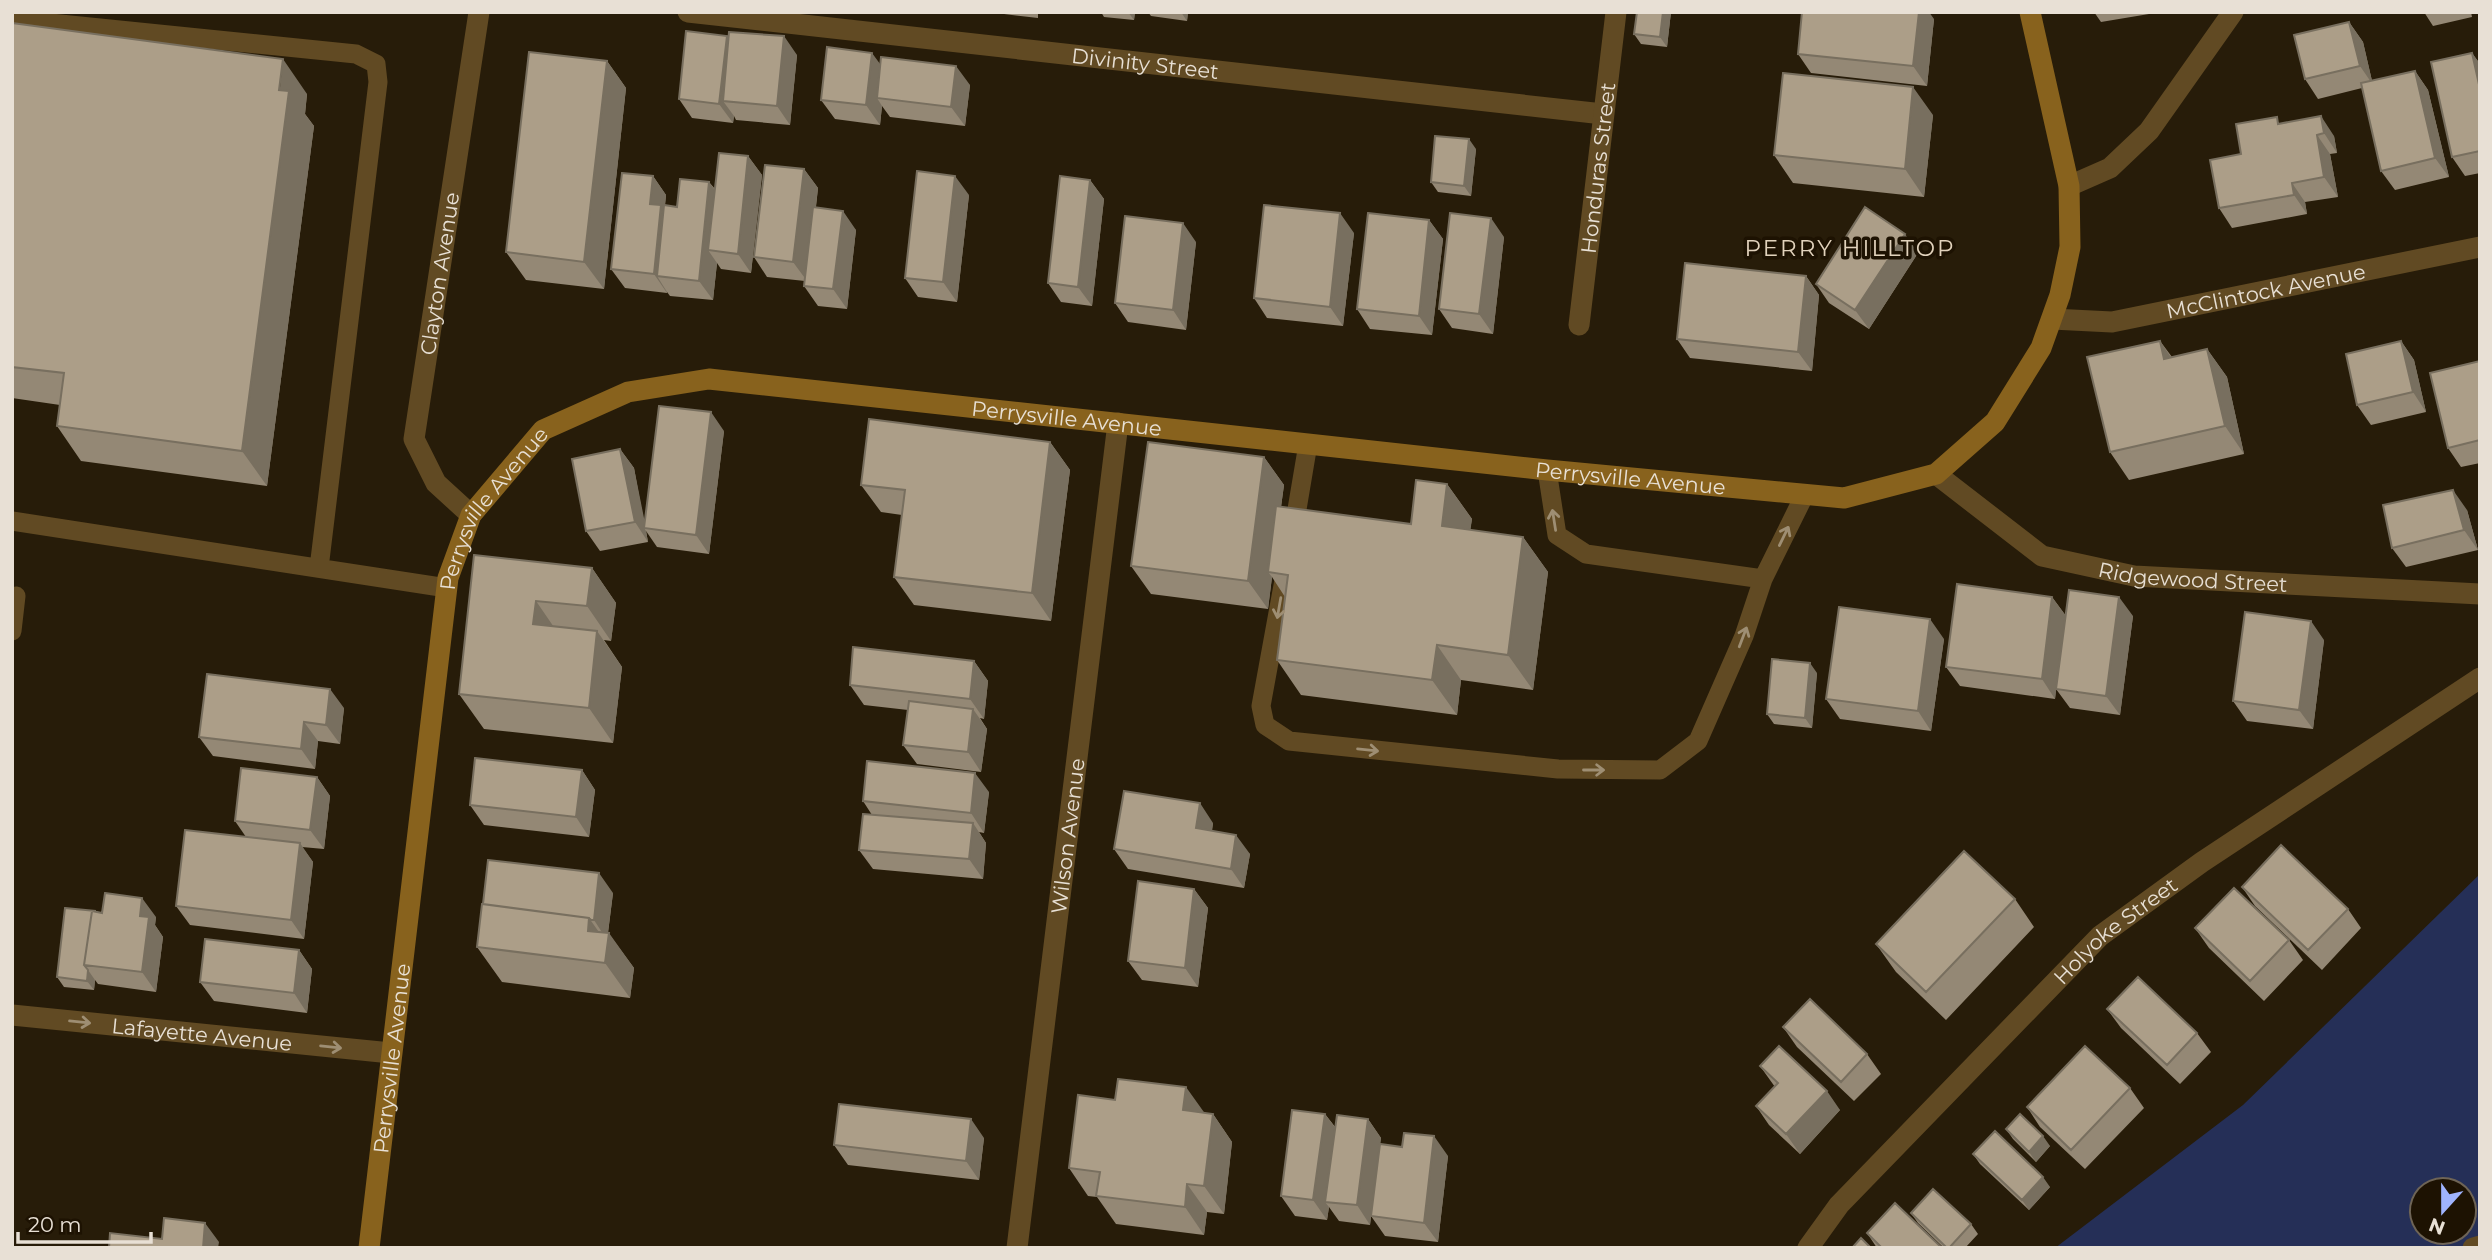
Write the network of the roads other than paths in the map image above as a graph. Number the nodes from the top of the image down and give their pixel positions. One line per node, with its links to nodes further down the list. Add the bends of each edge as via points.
1 (479, 12): 17 (street, Clayton Avenue, via 414,439 436,483)
2 (688, 12): 7 (street, Divinity Street)
3 (1616, 12): 7 (street, Honduras Street)
4 (2030, 12): 8 (street, Perrysville Avenue)
5 (2233, 12): 8 (street, via 2149,131 2110,168)
6 (12, 23): 19 (lane, via 21,20 356,54 376,64 378,82)
7 (1603, 114): 11 (street, Honduras Street)
8 (2070, 186): 10 (street, Perrysville Avenue, via 2070,247)
9 (2480, 247): 10 (street, McClintock Avenue, via 2112,322)
10 (2052, 319): 15 (street, Perrysville Avenue, via 2041,348 1995,422)
11 (1579, 325)
12 (1118, 423): 13 (street, Perrysville Avenue); 17 (street, Perrysville Avenue, via 709,379 628,392 543,430); 30 (street, Wilson Avenue)
13 (1308, 444): 14 (street, Perrysville Avenue); 20 (lane, one-way to 20, via 1261,706 1265,725 1289,741 1559,769 1660,770 1698,740 1744,636)
14 (1547, 470): 16 (street, Perrysville Avenue); 20 (lane, one-way to 14, via 1586,554 1557,535)
15 (1936, 474): 16 (street, Perrysville Avenue, via 1844,498); 22 (street, Ridgewood Street, via 2042,556 2055,559 2134,576)
16 (1805, 494): 20 (lane, one-way to 16)
17 (471, 515): 21 (street, Perrysville Avenue)
18 (12, 521): 19 (lane)
19 (319, 568): 21 (lane)
20 (1763, 579)
21 (447, 588): 27 (street, Perrysville Avenue)
22 (2480, 594)
23 (16, 596): 24 (lane)
24 (12, 631)
25 (2480, 678): 31 (street, Holyoke Street, via 2202,862 2101,936 1839,1205)
26 (12, 1015): 27 (street, Lafayette Avenue, one-way to 27)
27 (391, 1053): 29 (street, Perrysville Avenue)
28 (2480, 1246): 32 (street)
29 (369, 1248)
30 (1017, 1248)
31 (1808, 1248)
32 (2473, 1248)

